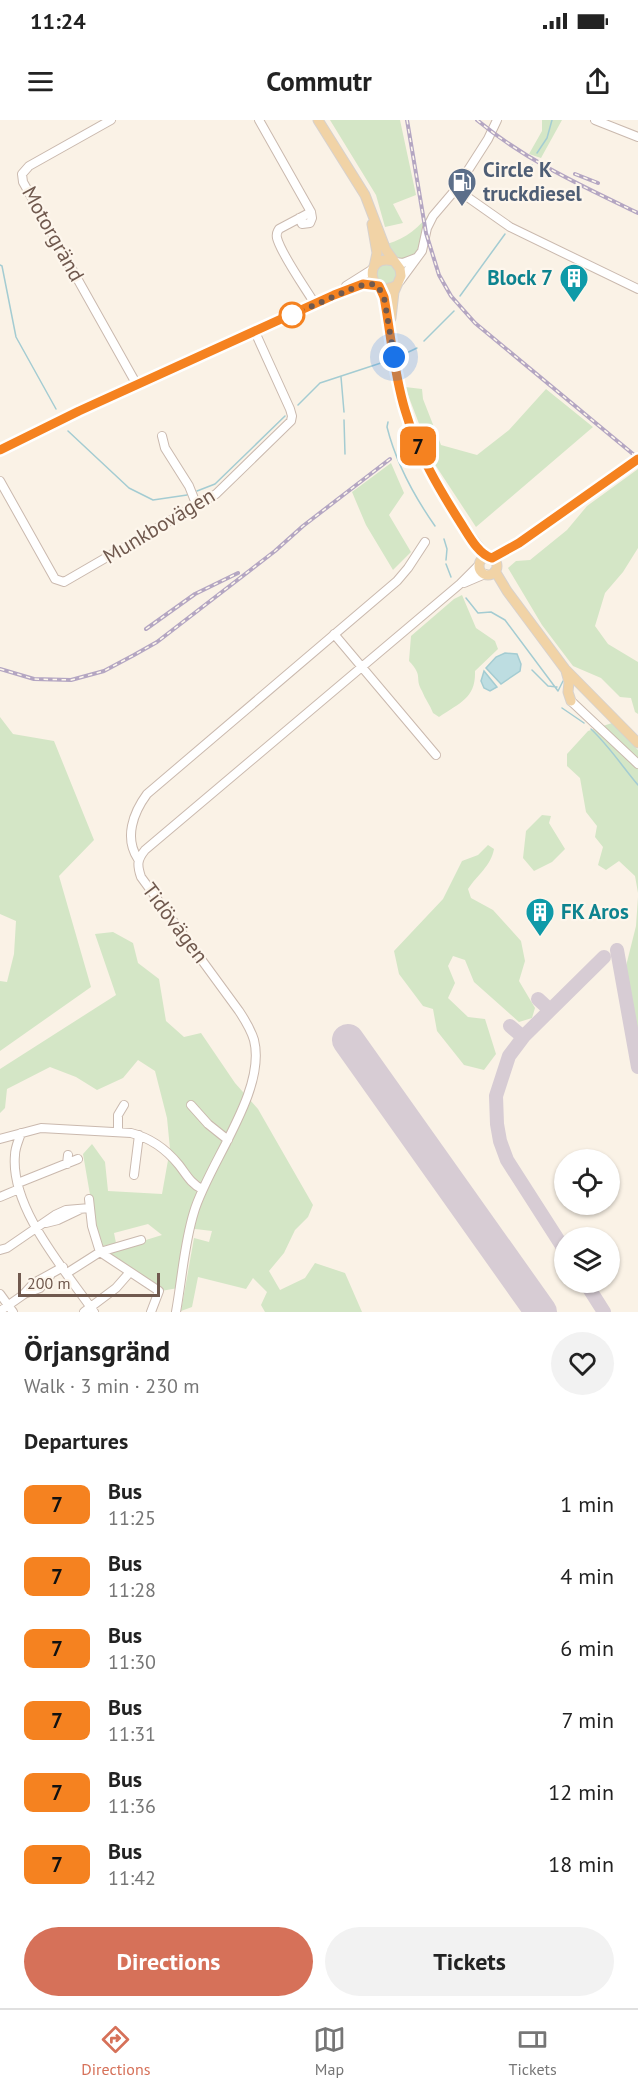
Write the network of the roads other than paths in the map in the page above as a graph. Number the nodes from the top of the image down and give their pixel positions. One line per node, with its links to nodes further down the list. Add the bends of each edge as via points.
1 (111, 120): 19 (street, Motorgränd, via 29,166 22,174)
2 (259, 120): 16 (street, via 311,212 279,229 278,239)
3 (318, 120): 8 (main road)
4 (497, 120): 7 (street)
5 (595, 120): 6 (street)
6 (638, 137)
7 (456, 189): 9 (street, via 433,216); 14 (street, via 501,221)
8 (365, 195): 10 (main road); 11 (main road, via 377,253)
9 (416, 258): 10 (street, via 403,263); 12 (street)
10 (394, 261): 11 (main road, via 384,259); 12 (main road, via 401,271)
11 (373, 268): 13 (main road, via 372,277); 15 (street)
12 (398, 283): 13 (main road, via 387,289); 17 (main road)
13 (378, 286): 15 (street, via 363,284); 17 (main road)
14 (638, 289)
15 (334, 295): 16 (street)
16 (315, 304): 18 (street)
17 (390, 327): 26 (main road, via 398,382 410,426 439,489)
18 (255, 332): 19 (street); 24 (street, Munkbovägen, via 290,409 291,421 216,494)
19 (137, 385): 21 (street)
20 (162, 436): 24 (street)
21 (0, 450)
22 (638, 459): 26 (main road)
23 (0, 481): 24 (street, Munkbovägen, via 55,579 64,582)
24 (197, 506)
25 (425, 542): 27 (street, via 401,577)
26 (488, 566): 28 (street, Tidövägen); 29 (main road)
27 (334, 634): 28 (street); 36 (street, via 147,794 134,818 130,839)
28 (361, 667): 34 (street); 36 (street, Tidövägen)
29 (565, 669): 30 (main road); 31 (main road)
30 (571, 701): 32 (street)
31 (604, 710): 32 (street); 33 (main road)
32 (593, 721): 35 (street)
33 (638, 743)
34 (436, 754)
35 (638, 764)
36 (138, 859): 43 (street, Tidövägen, via 141,877 239,1011 254,1040 253,1074)
37 (124, 1105): 39 (street, via 118,1115)
38 (191, 1105): 43 (street)
39 (118, 1131): 40 (street, via 41,1128); 41 (street)
40 (21, 1133): 42 (street); 48 (street, via 14,1155)
41 (139, 1135): 47 (street); 49 (street, via 166,1151 193,1184)
42 (0, 1139)
43 (228, 1140): 49 (street, Tidövägen)
44 (68, 1155): 46 (street)
45 (78, 1159): 46 (street)
46 (68, 1164): 48 (street)
47 (134, 1174)
48 (19, 1186): 50 (street); 53 (street)
49 (202, 1189): 64 (street, Tidövägen, via 190,1226)
50 (0, 1197)
51 (89, 1199): 52 (street)
52 (90, 1208): 53 (street); 56 (street)
53 (36, 1229): 55 (street); 57 (street)
54 (141, 1240): 56 (street)
55 (12, 1244)
56 (100, 1252): 57 (street); 58 (street)
57 (65, 1270): 60 (street, via 52,1274 40,1288 23,1294); 61 (street)
58 (130, 1272): 61 (street); 63 (street, via 159,1291)
59 (0, 1294): 60 (street)
60 (10, 1309): 62 (street)
61 (90, 1310)
62 (0, 1311)
63 (151, 1312)
64 (176, 1312)

